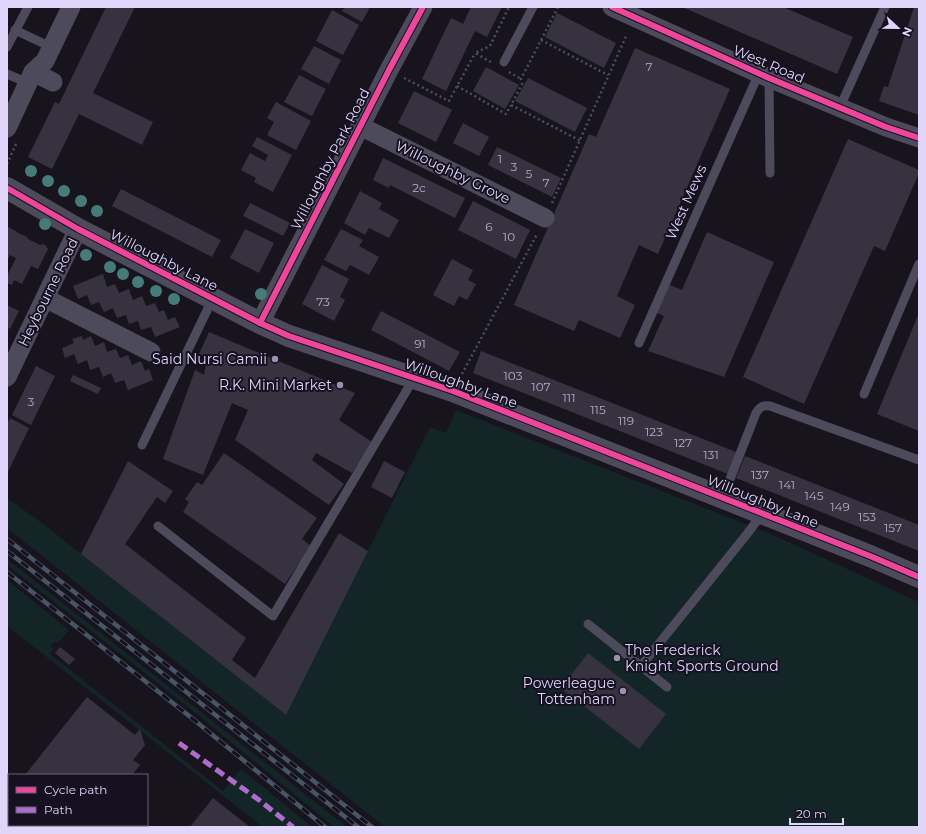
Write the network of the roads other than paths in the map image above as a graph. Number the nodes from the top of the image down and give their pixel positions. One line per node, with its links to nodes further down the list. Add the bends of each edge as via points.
1 (28, 7): 7 (lane)
2 (71, 7): 9 (street)
3 (423, 7): 16 (street, Willoughby Park Road)
4 (532, 7): 10 (lane)
5 (612, 7): 12 (street, West Road)
6 (885, 7): 15 (lane)
7 (15, 30): 8 (lane); 9 (lane)
8 (7, 47)
9 (52, 47): 13 (street, via 45,61)
10 (504, 62)
11 (7, 74): 13 (lane)
12 (764, 76): 15 (street, West Road); 19 (lane); 27 (lane, West Mews)
13 (31, 78): 14 (street); 17 (street)
14 (53, 82)
15 (840, 108): 18 (street, West Road)
16 (360, 126): 21 (street, Willoughby Grove); 26 (street, Willoughby Park Road)
17 (9, 133)
18 (919, 138)
19 (770, 173)
20 (7, 188): 22 (street, Willoughby Lane)
21 (546, 218)
22 (78, 229): 24 (street, Heybourne Road); 25 (street, Willoughby Lane)
23 (919, 264): 32 (lane)
24 (46, 298): 28 (street, Heybourne Road); 29 (street)
25 (213, 298): 26 (street, Willoughby Lane); 33 (lane)
26 (260, 323): 31 (street, Willoughby Lane, via 288,336)
27 (639, 343)
28 (14, 346): 30 (street, Heybourne Road)
29 (151, 352)
30 (7, 377)
31 (415, 378): 35 (street, Willoughby Lane); 37 (lane, via 273,616)
32 (864, 394)
33 (142, 445)
34 (919, 460): 35 (lane, via 764,405 756,413)
35 (723, 497): 36 (street, Willoughby Lane)
36 (763, 513): 38 (street, Willoughby Lane); 40 (lane)
37 (158, 526)
38 (919, 577)
39 (588, 624): 40 (lane)
40 (641, 666): 41 (lane)
41 (667, 687)

